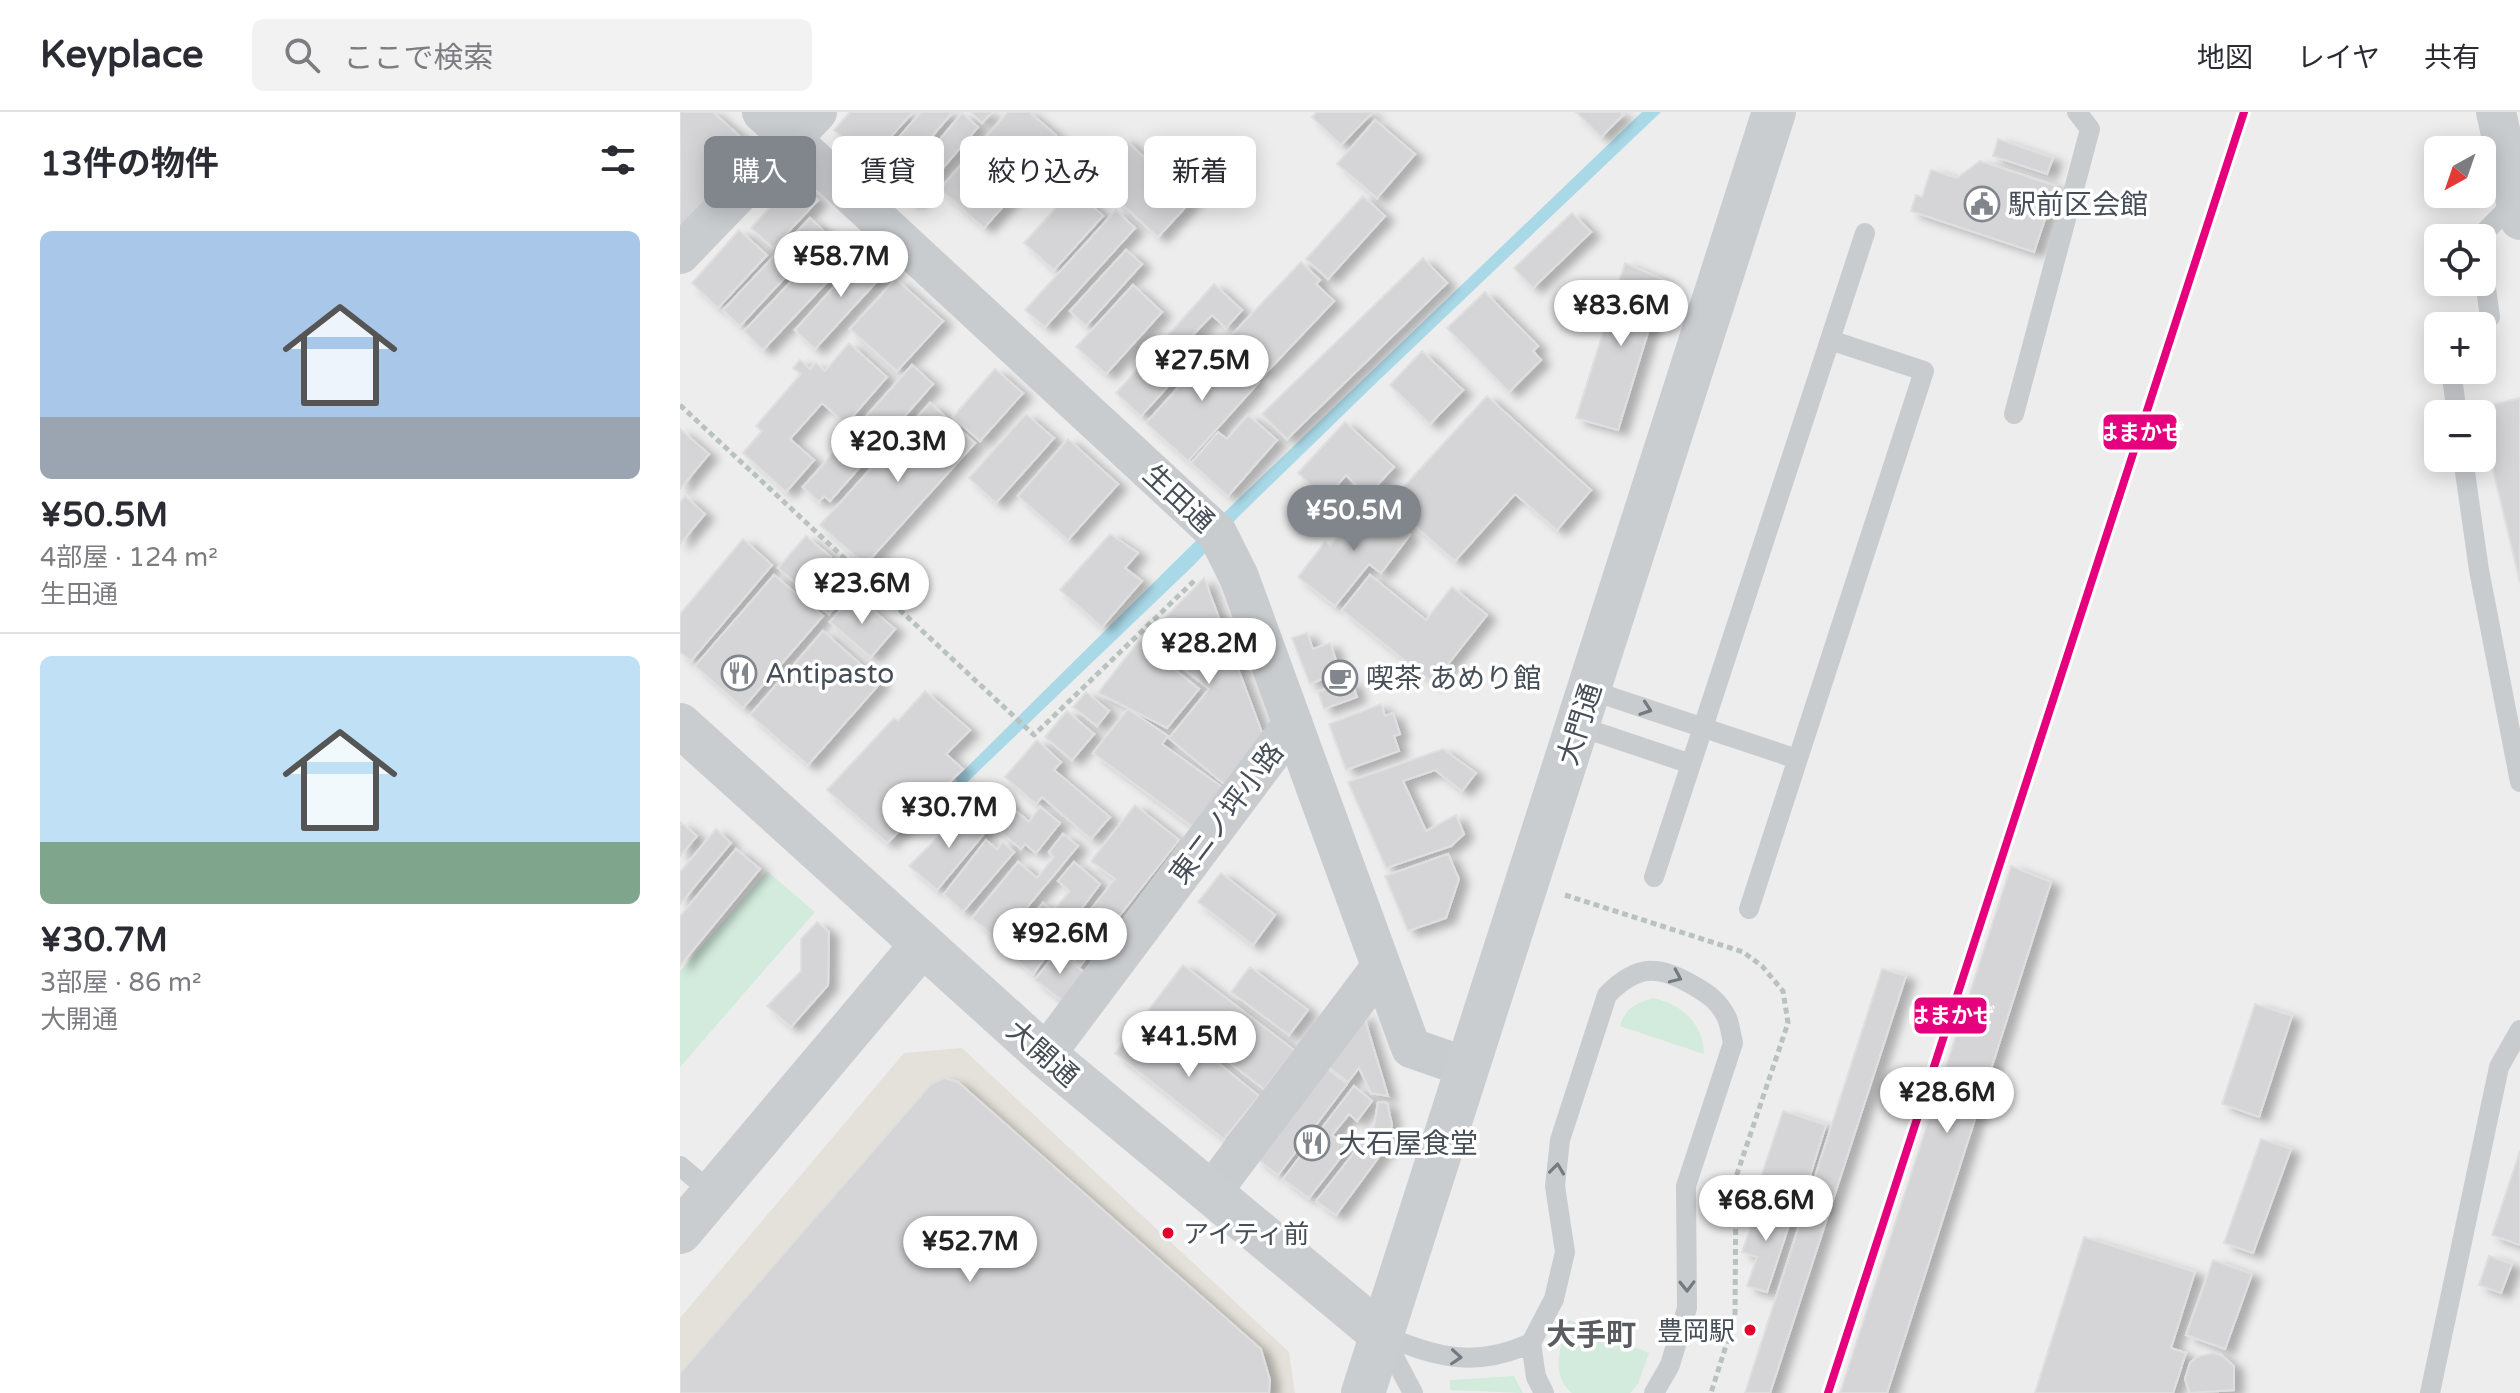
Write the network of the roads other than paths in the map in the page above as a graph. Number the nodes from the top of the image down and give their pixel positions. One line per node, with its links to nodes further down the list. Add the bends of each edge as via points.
1 (762, 112): 5 (street, 生田通)
2 (1774, 112): 13 (street, 大門通)
3 (2077, 112): 11 (lane, via 2090,129)
4 (2496, 112): 6 (street)
5 (804, 126): 9 (street); 14 (street, 生田通, via 1210,526 1228,549)
6 (2518, 210): 7 (lane)
7 (2496, 224)
8 (1865, 233): 10 (lane)
9 (680, 254)
10 (1830, 340): 16 (lane); 17 (lane, via 1924,371)
11 (2014, 414)
12 (2465, 472): 19 (lane)
13 (1584, 708): 16 (lane, one-way to 16); 18 (lane); 26 (street, 大門通)
14 (1293, 724): 23 (street, 生田通); 25 (street, 東ニノ坪小路)
15 (680, 725): 22 (street, 大開通)
16 (1703, 727): 17 (lane); 18 (lane)
17 (1797, 759): 21 (lane)
18 (1691, 764): 20 (lane)
19 (2520, 782)
20 (1654, 877)
21 (1749, 909)
22 (922, 945): 25 (street, 大開通); 27 (street)
23 (1381, 967): 26 (street, 生田通, via 1411,1048); 28 (street)
24 (2520, 1030): 36 (lane, via 2499,1067)
25 (1045, 1055): 28 (street, 大開通)
26 (1469, 1068): 30 (street, 大門通)
27 (696, 1180): 29 (street)
28 (1210, 1194): 30 (street, 大開通)
29 (680, 1232)
30 (1382, 1335): 31 (lane, one-way to 31, via 1433,1355 1489,1359); 32 (street, 大門通); 33 (lane)
31 (1531, 1343): 34 (lane); 35 (lane, one-way to 35, via 1554,1299 1565,1252 1555,1186 1560,1140 1607,995 1623,978 1670,971 1714,998 1727,1018 1733,1043 1686,1186 1687,1308 1670,1365)
32 (1363, 1393)
33 (1413, 1393)
34 (1544, 1393)
35 (1654, 1393)
36 (2430, 1393)

